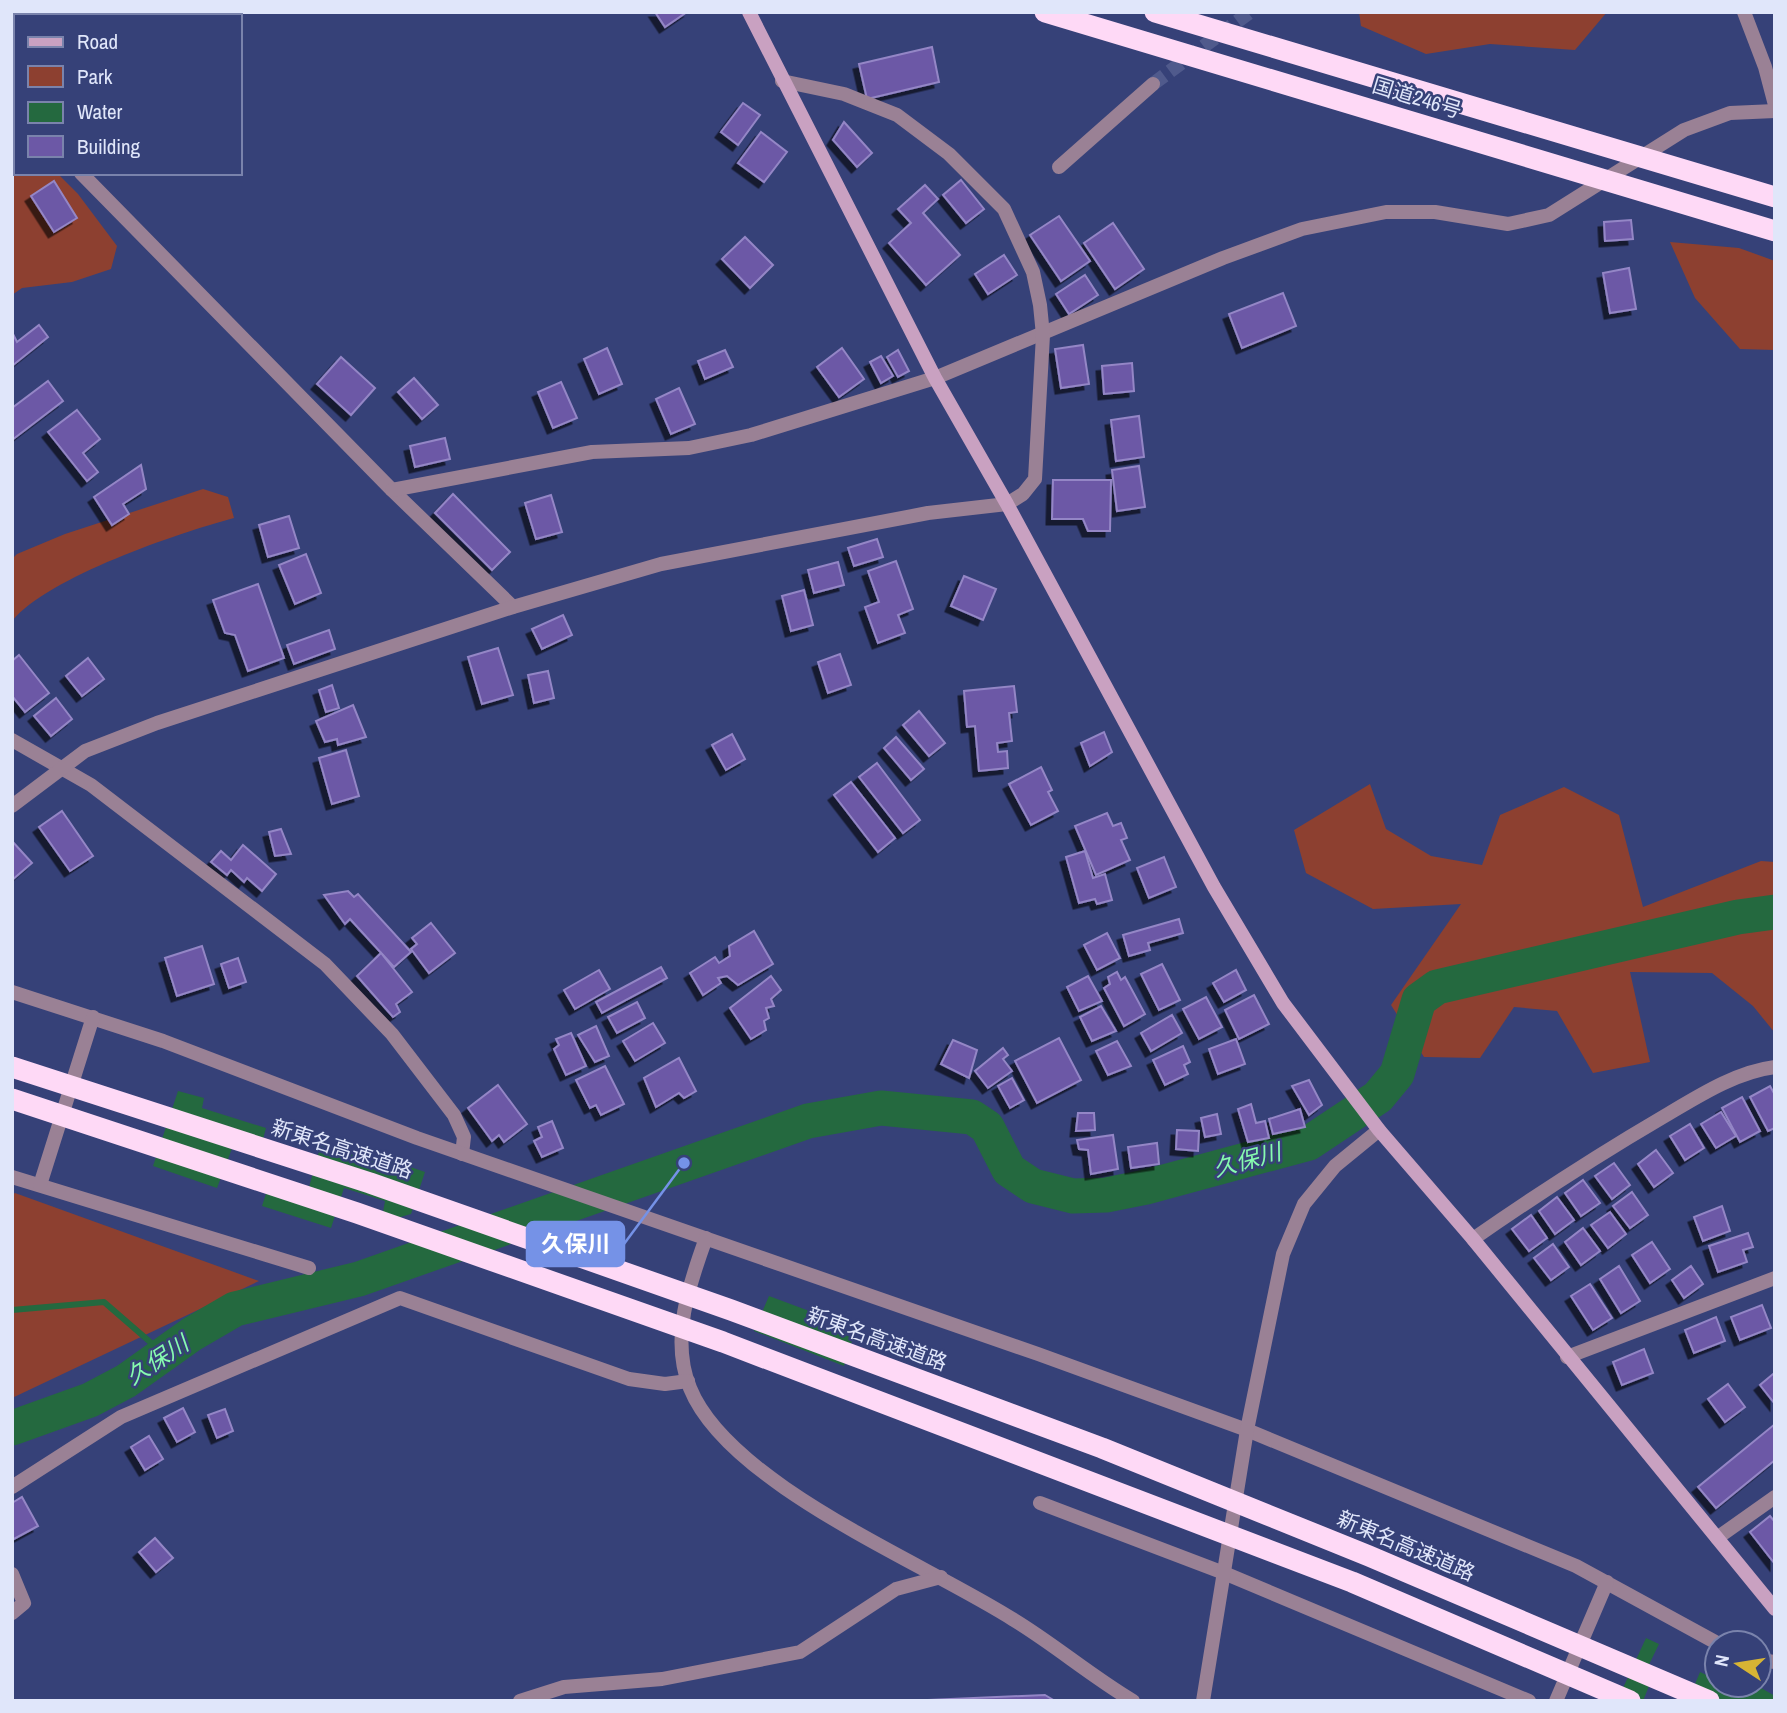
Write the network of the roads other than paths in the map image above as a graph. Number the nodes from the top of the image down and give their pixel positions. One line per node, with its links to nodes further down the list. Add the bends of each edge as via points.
1 (749, 12): 5 (street)
2 (1045, 12): 12 (highway, 国道246号)
3 (1155, 12): 9 (highway, 国道246号)
4 (1744, 12): 7 (street)
5 (782, 80): 15 (street, via 844,94 897,115 949,154 1004,209 1033,272); 16 (street)
6 (1153, 84): 10 (street)
7 (1775, 105)
8 (1775, 111): 9 (street, via 1730,113 1684,130)
9 (1638, 159): 12 (street); 13 (highway, 国道246号)
10 (1059, 167)
11 (83, 175): 17 (street)
12 (1605, 180): 14 (highway, 国道246号); 15 (street, via 1549,215 1508,225 1435,212 1385,212 1302,229)
13 (1775, 197)
14 (1775, 230)
15 (1043, 335): 16 (street); 18 (street, via 1035,480)
16 (935, 378): 17 (street, via 751,435 689,448 592,452); 18 (street)
17 (392, 490): 19 (street)
18 (1007, 504): 19 (street, via 928,513 661,564); 28 (street, via 1214,887 1283,1003)
19 (513, 607): 21 (street, via 157,723 85,751)
20 (12, 740): 21 (street)
21 (60, 768): 22 (street); 29 (street, via 91,785 324,964 392,1034 454,1115 464,1137)
22 (12, 806)
23 (12, 992): 24 (street)
24 (93, 1017): 29 (street); 31 (street)
25 (12, 1067): 56 (highway, 新東名高速道路, bridge, via 370,1183 1038,1424 1369,1556)
26 (1775, 1067): 33 (street, via 1708,1091 1566,1175)
27 (12, 1099): 55 (highway, bridge, via 357,1213 723,1342 1352,1583)
28 (1376, 1126): 33 (street); 38 (street, via 1304,1203 1272,1295)
29 (462, 1154): 32 (street)
30 (12, 1177): 31 (street)
31 (40, 1185): 34 (street)
32 (706, 1238): 37 (street, via 685,1304 682,1332); 38 (street)
33 (1473, 1239): 36 (street)
34 (309, 1268)
35 (1775, 1278): 36 (street)
36 (1567, 1357): 42 (street)
37 (688, 1381): 39 (street, via 665,1384 629,1379 400,1298 121,1417); 45 (street, via 703,1412 749,1460 835,1520)
38 (1247, 1430): 43 (street); 46 (street)
39 (12, 1488)
40 (1775, 1497): 42 (street)
41 (1040, 1503): 43 (street)
42 (1717, 1538): 47 (street)
43 (1224, 1573): 52 (street); 53 (street)
44 (12, 1574): 48 (street, via 24,1603)
45 (942, 1577): 50 (street, via 896,1589 800,1652 662,1679 564,1687); 51 (street, via 1016,1620)
46 (1607, 1582): 49 (street); 54 (street)
47 (1775, 1609)
48 (12, 1613)
49 (1703, 1635)
50 (520, 1701)
51 (1133, 1701)
52 (1203, 1701)
53 (1529, 1701)
54 (1556, 1701)
55 (1630, 1701)
56 (1709, 1701)

